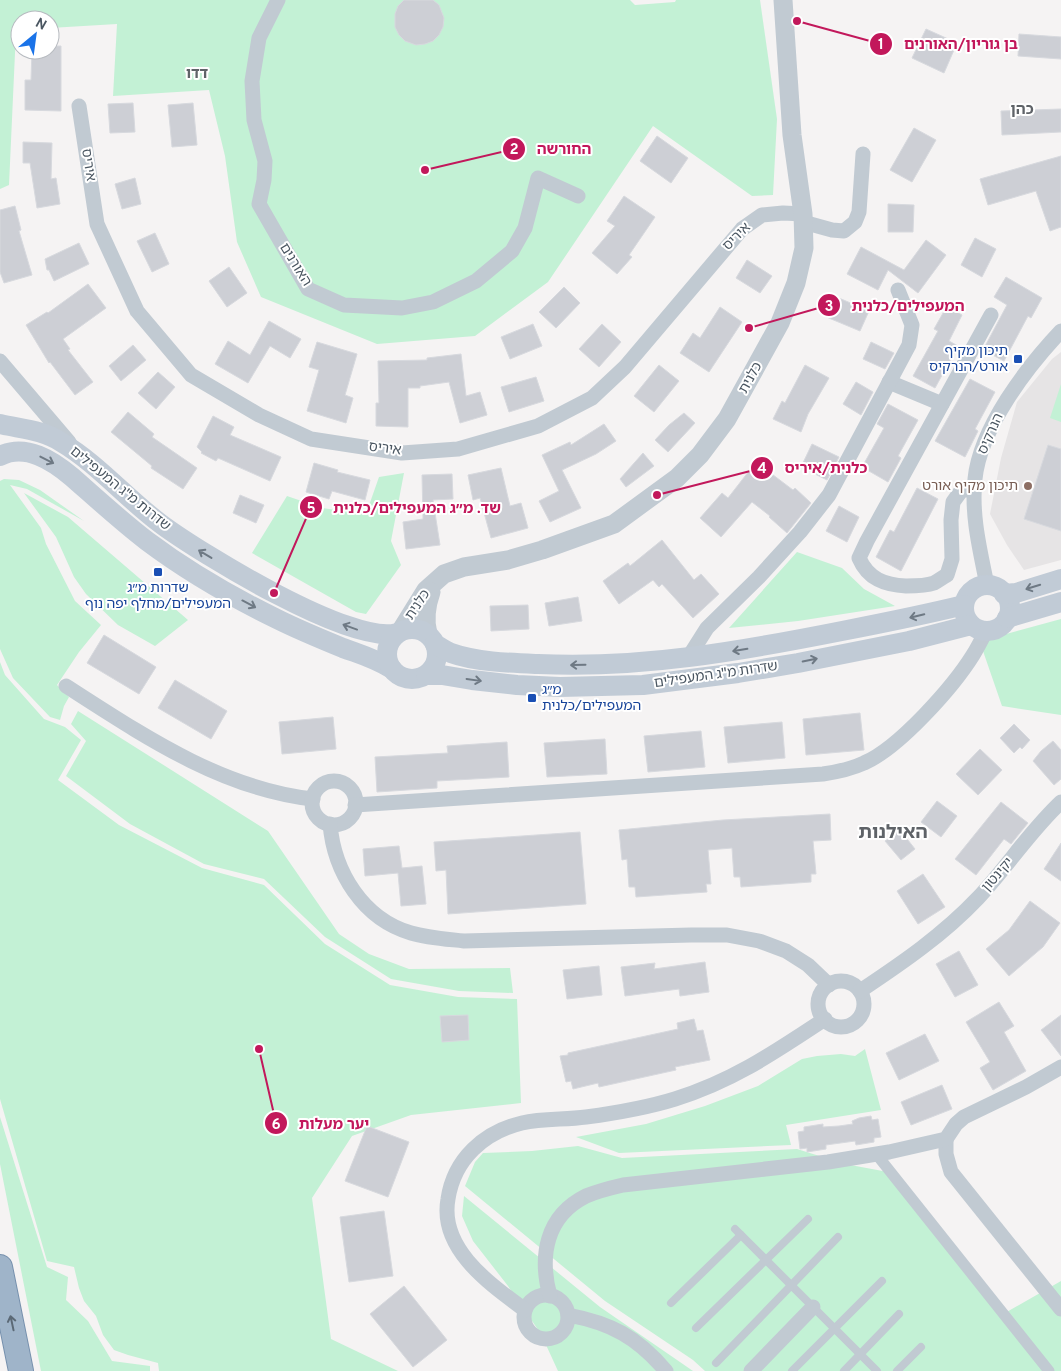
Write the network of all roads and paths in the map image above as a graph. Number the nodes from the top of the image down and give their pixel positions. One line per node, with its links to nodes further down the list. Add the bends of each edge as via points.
1 (278, 0): 5 (street, האורנים, via 259,38 252,81 254,120 264,161 264,180 258,204 308,289 344,304 402,308 433,302 476,281 512,251 525,228 538,178)
2 (783, 0): 6 (street, כלנית, via 792,135)
3 (79, 106): 6 (street, איריס, via 97,224 137,311 191,374 258,415 311,439 402,453 458,449 538,426 592,398 625,366 742,229 762,215 783,213)
4 (863, 154): 6 (street, איריס, via 859,212 855,222 844,231 832,230)
5 (578, 196)
6 (803, 218): 18 (street, כלנית, via 804,248 796,284 780,323 727,419 700,455 677,478 614,524 542,550 508,560 464,567)
7 (898, 290): 11 (street, via 912,325 909,345)
8 (991, 315): 13 (street)
9 (1061, 331): 17 (street, הנרקיס, via 1040,353 996,417 982,450)
10 (0, 361): 12 (street)
11 (889, 382): 13 (street); 27 (street, via 829,495 759,578 707,628)
12 (30, 398): 14 (street, via 32,413 28,420); 15 (street)
13 (942, 404): 17 (street, via 867,541 859,558 863,568 874,579 892,586 934,583 947,575 952,559 953,502 961,492)
14 (8, 426): 15 (main road, שדרות מ"ג המעפילים, via 44,434)
15 (78, 453): 25 (main road, שדרות מ"ג המעפילים, one-way to 15, via 379,635 345,625 236,572 161,524)
16 (0, 456): 28 (main road, שדרות מ"ג המעפילים, one-way to 28, via 26,452 49,460 148,542 225,592 318,638 373,658)
17 (975, 488): 20 (street, הנרקיס, via 976,530)
18 (437, 579): 25 (street, כלנית, via 426,590); 26 (street, כלנית, via 425,617)
19 (1061, 579): 20 (main road, one-way to 20, via 1016,592)
20 (996, 590): 22 (main road, via 977,587); 23 (main road, via 1009,605)
21 (1061, 602): 23 (main road)
22 (964, 605): 24 (main road, via 964,614); 27 (main road, שדרות מ"ג המעפילים, one-way to 27, via 904,620)
23 (1007, 618): 24 (main road, via 998,628)
24 (979, 628): 29 (main road, שדרות מ"ג המעפילים, one-way to 24, via 560,687 643,684 738,673); 33 (street, via 973,655 922,717 878,756 852,768 823,774)
25 (399, 632): 26 (main road, via 414,629); 28 (main road, via 391,639 386,654)
26 (431, 639): 27 (main road, שדרות מ"ג המעפילים, one-way to 26, via 603,664 519,663 451,653); 29 (main road, via 437,658 432,671)
27 (688, 658)
28 (392, 670): 29 (main road, via 412,680)
29 (426, 675)
30 (66, 686): 31 (street, via 141,734 191,760 260,788)
31 (313, 799): 33 (street, via 322,785 338,782 352,791); 34 (street, via 316,814)
32 (1061, 802): 36 (street, יקינטון, via 962,913 929,942)
33 (355, 805): 34 (street, via 348,819)
34 (330, 824): 35 (street, via 331,839 342,870 359,899 380,918 409,932 464,941 700,934 744,937 773,945 797,957)
35 (829, 985): 36 (street, via 846,981); 37 (street, via 821,993 818,1003)
36 (860, 991): 37 (street, via 864,1008 854,1023 837,1026)
37 (825, 1019): 51 (street, via 748,1069 699,1091 619,1112 523,1123 482,1140 457,1169 450,1186 448,1222 463,1256)
38 (1061, 1067): 39 (street, via 964,1117)
39 (946, 1139): 40 (street); 50 (street, via 950,1172)
40 (877, 1155): 47 (street, via 623,1185 585,1197 561,1216 547,1241 544,1268); 66 (street)
41 (808, 1219): 43 (lane)
42 (838, 1237): 46 (lane)
43 (766, 1260): 46 (lane); 48 (lane, via 738,1232); 54 (lane)
44 (0, 1267): 59 (highway, one-way to 44)
45 (882, 1281): 55 (lane)
46 (791, 1285): 49 (lane); 58 (lane)
47 (550, 1296): 51 (street, via 537,1298); 53 (street, via 562,1303)
48 (671, 1303)
49 (813, 1307): 55 (lane); 61 (street)
50 (1061, 1309)
51 (525, 1310): 53 (street, via 528,1330 545,1339 561,1334)
52 (898, 1314): 57 (lane)
53 (568, 1315): 60 (street, via 618,1330 646,1349)
54 (696, 1328)
55 (835, 1329): 57 (lane); 62 (lane)
56 (921, 1347): 65 (lane)
57 (860, 1354): 63 (lane); 64 (lane)
58 (716, 1363)
59 (22, 1371)
60 (666, 1371)
61 (751, 1371)
62 (792, 1371)
63 (844, 1371)
64 (877, 1371)
65 (898, 1371)
66 (1049, 1371)

